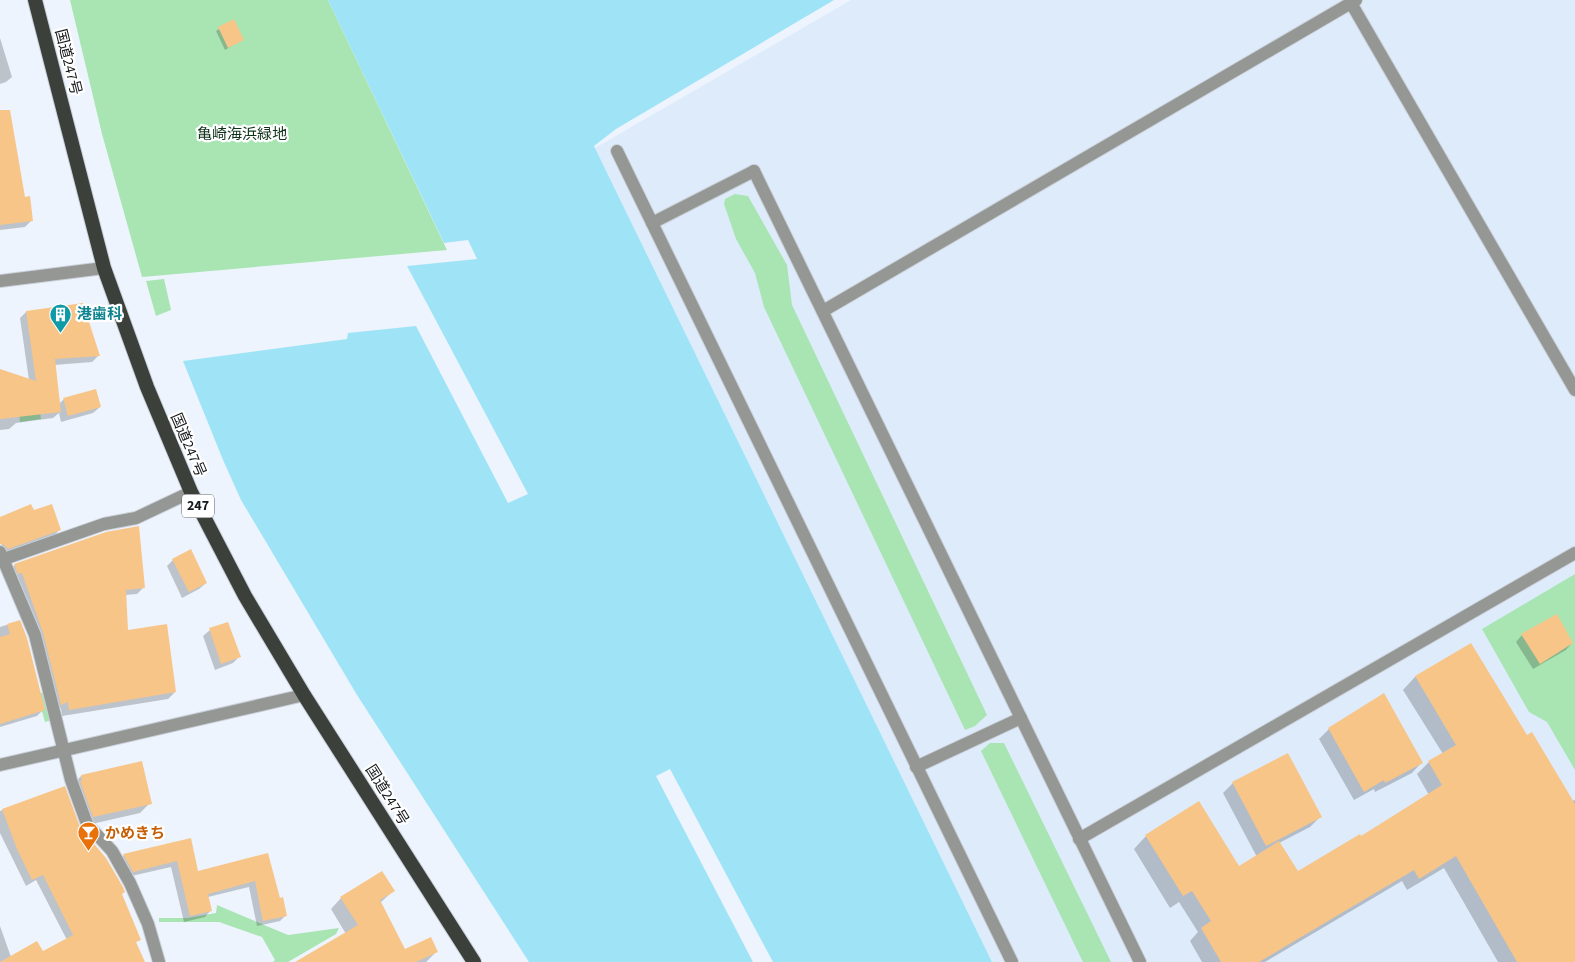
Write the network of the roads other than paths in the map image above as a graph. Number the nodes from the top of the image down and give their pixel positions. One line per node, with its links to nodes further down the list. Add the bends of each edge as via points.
1 (35, 0): 5 (highway, 国道247号 / 247)
2 (1354, 2): 7 (street); 8 (street)
3 (617, 150): 4 (street)
4 (652, 223): 7 (street, via 754,171); 16 (street)
5 (104, 268): 6 (street); 9 (highway, 国道247号 / 247, via 147,387)
6 (0, 281)
7 (823, 311): 13 (street)
8 (1575, 390)
9 (191, 492): 11 (street, via 136,518 104,524); 12 (highway, 国道247号 / 247, via 245,596)
10 (1575, 553): 17 (street)
11 (2, 556): 14 (street, via 35,635)
12 (304, 695): 14 (street); 19 (highway, 国道247号 / 247)
13 (1021, 718): 16 (street); 17 (street)
14 (64, 750): 15 (street); 18 (street, via 87,824 112,851 130,884 148,924)
15 (0, 765)
16 (916, 767): 20 (street)
17 (1079, 839): 21 (street)
18 (159, 962)
19 (474, 962)
20 (1012, 962)
21 (1140, 962)

